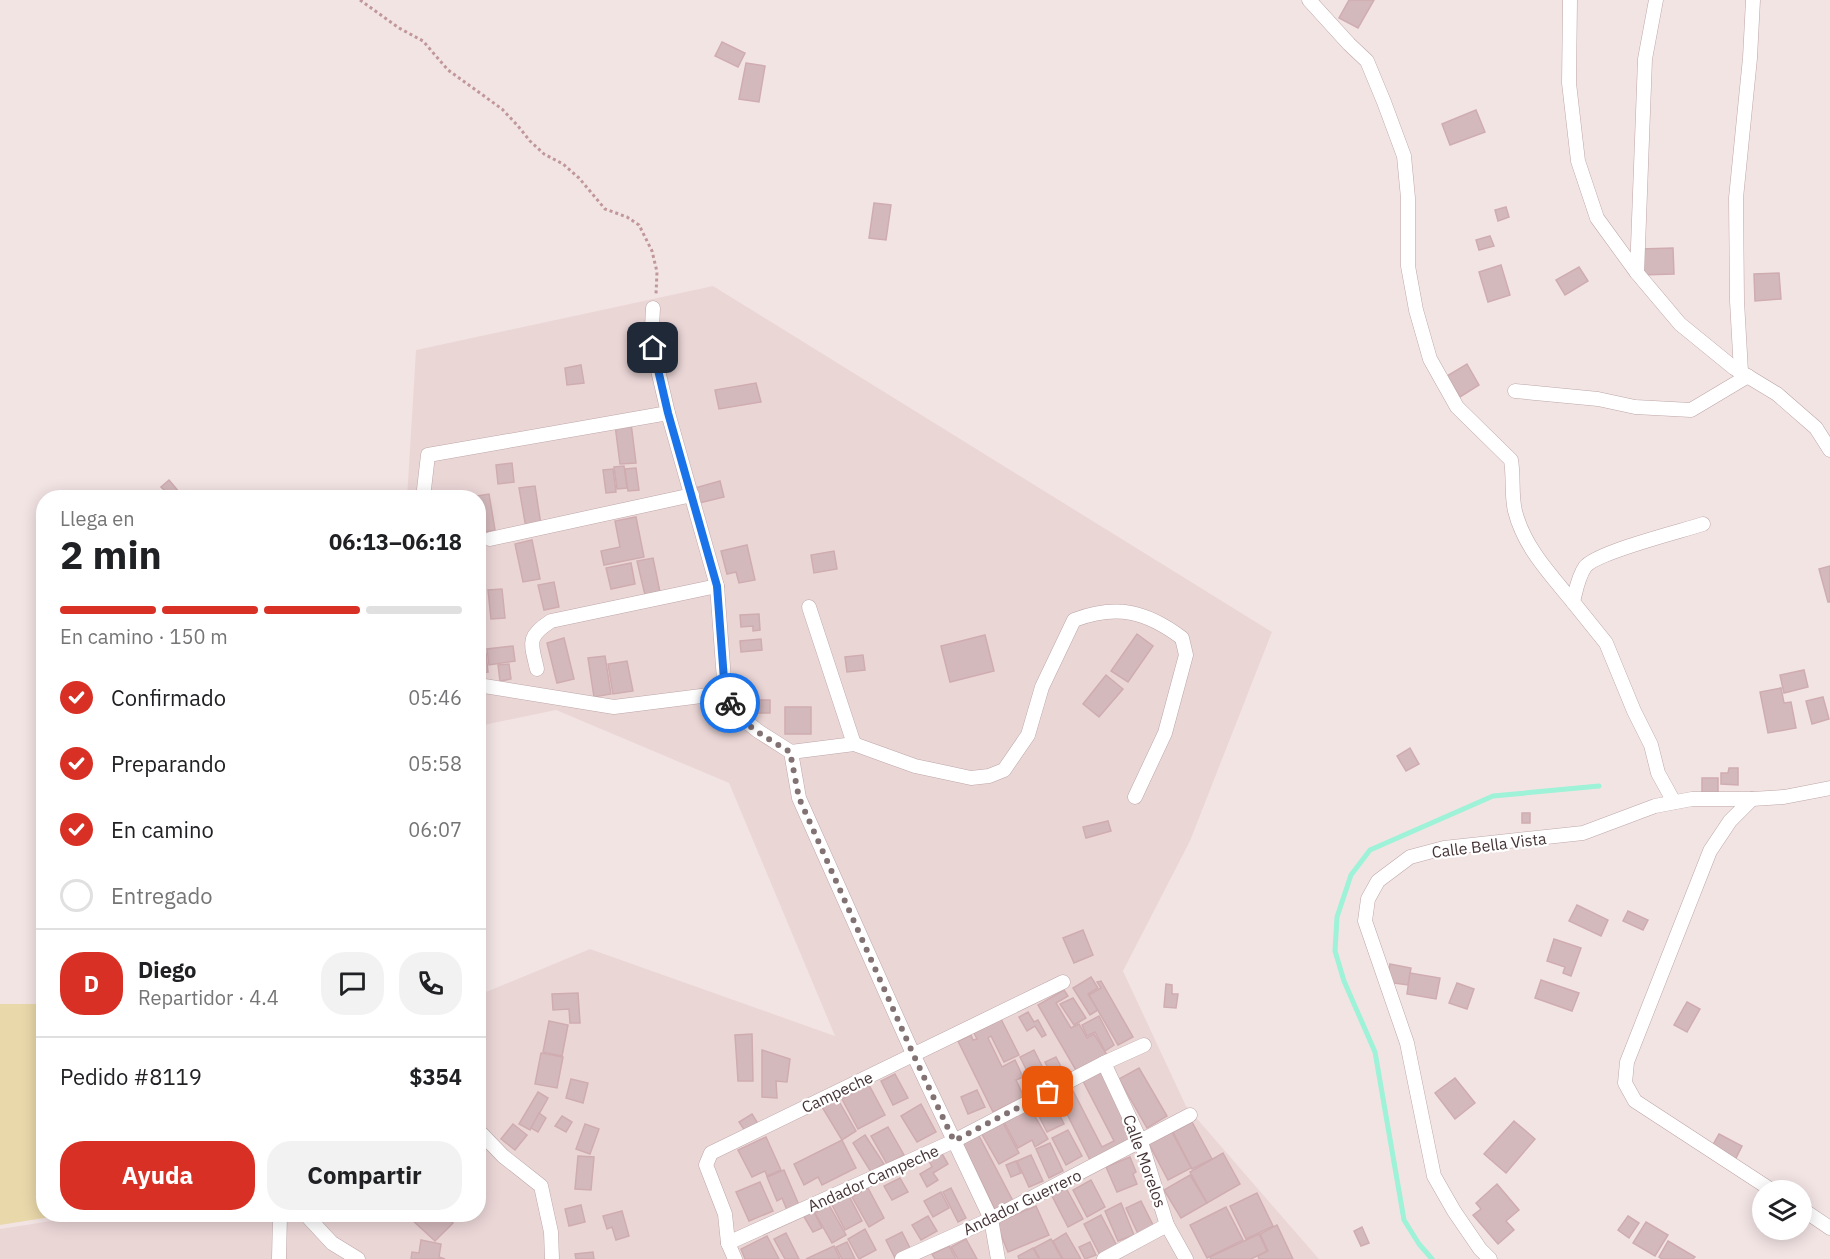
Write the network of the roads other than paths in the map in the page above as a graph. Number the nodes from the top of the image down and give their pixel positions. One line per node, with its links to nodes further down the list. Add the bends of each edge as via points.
1 (1309, 0): 16 (street, via 1367,60 1404,156 1408,266 1430,359 1457,407 1511,460 1515,509 1521,529 1535,556)
2 (1570, 0): 5 (street, via 1569,83 1578,161 1597,218)
3 (1656, 0): 5 (street, via 1645,59)
4 (1753, 0): 7 (street, via 1736,198 1737,301)
5 (1637, 273): 7 (street, via 1680,324)
6 (653, 308): 9 (street, via 653,348)
7 (1745, 374): 8 (street, via 1691,410 1635,407 1598,399); 10 (street, via 1777,394 1816,428)
8 (1515, 391)
9 (668, 413): 11 (street, via 428,455); 12 (street)
10 (1830, 450)
11 (424, 490)
12 (692, 495): 14 (street); 15 (street)
13 (1703, 524): 16 (street, via 1602,555 1586,565)
14 (490, 539)
15 (717, 586): 18 (street, via 551,621 536,630 531,645); 20 (street)
16 (1573, 602): 26 (street, via 1606,643 1651,745 1658,773)
17 (809, 607): 21 (street)
18 (537, 669)
19 (486, 686): 20 (street, via 614,707)
20 (725, 693): 22 (street, via 733,711)
21 (854, 744): 22 (street); 24 (street, via 915,766 971,778 1004,770 1028,735 1042,687 1074,620 1092,613 1120,610 1163,624 1182,638 1186,655 1165,733)
22 (790, 752): 29 (street, via 799,798)
23 (1830, 788): 25 (street, Calle Bella Vista)
24 (1135, 797)
25 (1752, 799): 26 (street, Calle Bella Vista); 35 (street, via 1730,821 1710,851 1626,1062 1625,1083 1635,1101)
26 (1674, 802): 51 (street, Calle Bella Vista, via 1583,833 1444,848 1410,857 1378,881 1368,899 1365,921 1407,1043 1434,1176)
27 (1064, 982): 29 (street, Campeche)
28 (1144, 1045): 30 (street, Andador Campeche)
29 (914, 1056): 33 (street); 42 (street, Campeche, via 711,1153 706,1165 725,1214)
30 (1104, 1063): 33 (street, Andador Campeche); 34 (street, Calle Morelos)
31 (1190, 1115): 34 (street, Andador Guerrero)
32 (486, 1138): 45 (street, via 541,1186 551,1232)
33 (954, 1141): 37 (street); 42 (street, Andador Campeche)
34 (1141, 1142): 37 (street, Andador Guerrero); 40 (street, Calle Morelos)
35 (1756, 1180)
36 (1812, 1216): 41 (street)
37 (992, 1219): 47 (street, Andador Guerrero); 48 (street)
38 (280, 1222): 43 (street)
39 (312, 1222): 44 (street, via 332,1243)
40 (1167, 1225): 49 (street); 50 (street, Calle Morelos)
41 (1830, 1228)
42 (728, 1243): 46 (street, Campeche)
43 (279, 1259)
44 (358, 1259)
45 (552, 1259)
46 (735, 1259)
47 (902, 1259)
48 (998, 1259)
49 (1104, 1259)
50 (1186, 1259)
51 (1490, 1259)

